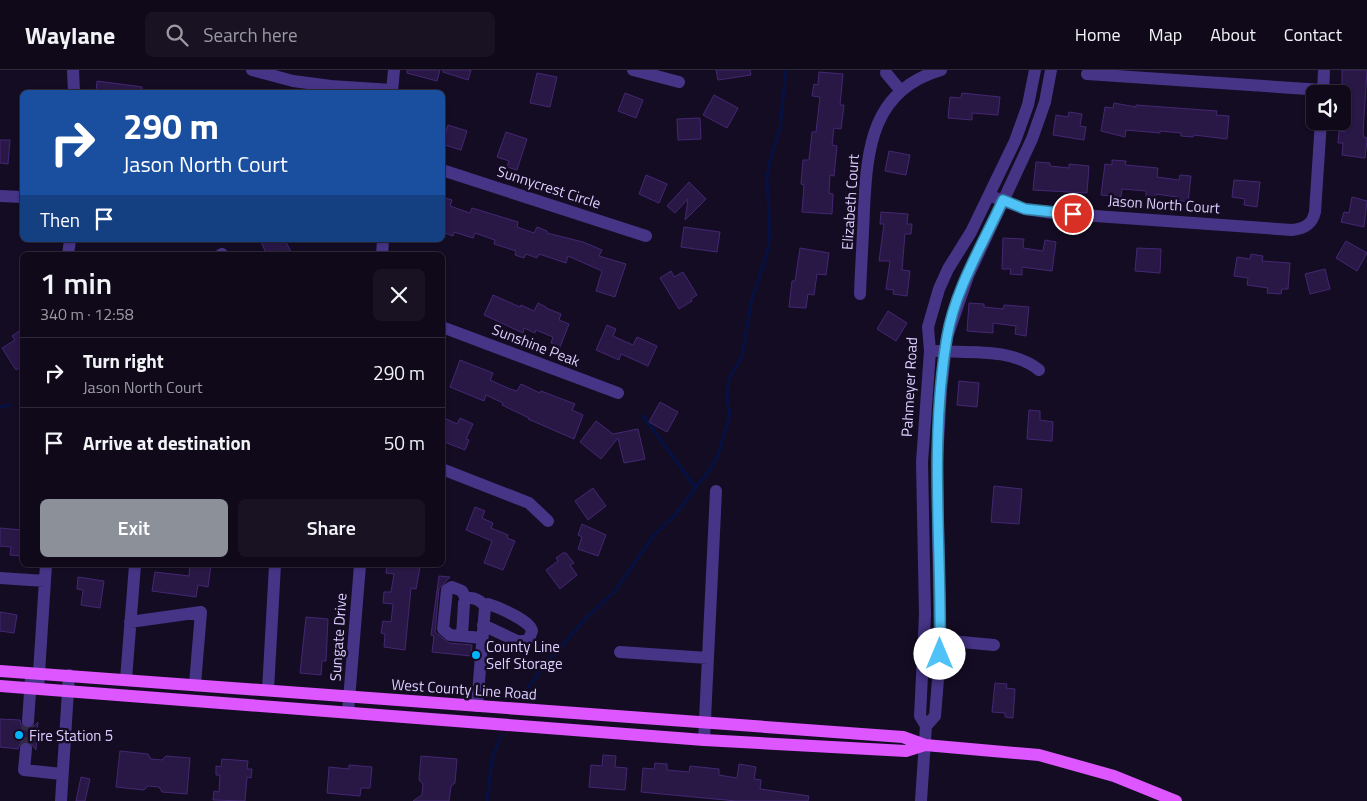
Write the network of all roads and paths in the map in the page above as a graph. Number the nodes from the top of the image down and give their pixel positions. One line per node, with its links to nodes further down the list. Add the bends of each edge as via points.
1 (73, 70): 14 (street)
2 (252, 70): 15 (street, via 302,82)
3 (394, 70): 16 (street)
4 (633, 70): 12 (street)
5 (941, 70): 17 (street, Elizabeth Court, via 919,78)
6 (1028, 70): 7 (street)
7 (1035, 70): 9 (street); 21 (street, Pahmeyer Road, via 1022,122)
8 (1324, 70): 13 (street)
9 (1051, 71): 24 (street, Pahmeyer Road, via 1039,120)
10 (886, 73): 17 (street)
11 (1087, 74): 18 (street)
12 (679, 82)
13 (1323, 85)
14 (74, 90)
15 (382, 90)
16 (392, 90)
17 (901, 91): 26 (street, Elizabeth Court, via 885,112 868,158)
18 (1306, 91)
19 (1320, 130): 24 (street, Jason North Court, via 1315,212 1304,228 1292,230 1053,213 1025,209)
20 (445, 171): 25 (street, Sunnycrest Circle)
21 (990, 194): 24 (street, Jason North Court); 28 (street, Pahmeyer Road, via 939,289 928,327)
22 (0, 196): 23 (street)
23 (20, 197)
24 (1003, 200): 29 (street, Pahmeyer Road, via 960,294)
25 (646, 236)
26 (860, 294)
27 (445, 328): 31 (street, Sunshine Peak)
28 (930, 351): 29 (street); 66 (street, Pahmeyer Road, via 922,462 925,615 920,716)
29 (946, 352): 30 (street, via 1017,357); 47 (street, Pahmeyer Road, via 937,461)
30 (1039, 370)
31 (618, 393)
32 (445, 470): 34 (street, via 529,503)
33 (716, 491): 50 (street)
34 (548, 521)
35 (46, 567): 40 (street)
36 (135, 567): 43 (street)
37 (275, 567): 58 (street)
38 (360, 567): 60 (street, Sungate Drive)
39 (0, 578): 40 (street)
40 (45, 581): 52 (street)
41 (466, 599): 42 (street, via 476,599); 45 (street); 45 (street, via 458,589 452,587 447,590 443,629 450,635)
42 (485, 607): 44 (street); 44 (street, via 488,604 495,606 529,624 532,631 529,639 519,642)
43 (130, 622): 54 (street); 55 (street, via 201,612)
44 (483, 625): 46 (street)
45 (462, 636): 46 (street)
46 (482, 638): 61 (street)
47 (940, 640): 48 (street); 66 (street, Pahmeyer Road, via 935,716)
48 (994, 646)
49 (620, 652): 50 (street)
50 (708, 658): 65 (street)
51 (0, 671): 52 (main road, West County Line Road)
52 (35, 673): 53 (main road, West County Line Road); 57 (street)
53 (69, 675): 54 (main road, West County Line Road); 59 (street)
54 (126, 679): 55 (main road, West County Line Road)
55 (195, 684): 58 (main road, West County Line Road)
56 (0, 686): 57 (main road, West County Line Road)
57 (34, 688): 59 (main road, West County Line Road); 63 (street)
58 (268, 690): 60 (main road, West County Line Road)
59 (69, 691): 62 (main road, West County Line Road); 70 (street)
60 (350, 696): 61 (main road, West County Line Road); 62 (street, Sungate Drive)
61 (477, 706): 64 (main road); 65 (main road, West County Line Road)
62 (348, 712): 64 (main road, West County Line Road)
63 (28, 721)
64 (476, 722): 67 (main road, West County Line Road)
65 (704, 722): 67 (street); 68 (main road, West County Line Road, via 903,737)
66 (926, 726): 68 (street, Pahmeyer Road)
67 (704, 740): 68 (main road, West County Line Road, via 906,751)
68 (925, 745): 72 (street, Pahmeyer Road); 73 (main road, West County Line Road, via 1039,755 1114,776)
69 (26, 750): 70 (street, via 24,770)
70 (62, 774): 71 (street)
71 (61, 801)
72 (921, 801)
73 (1176, 801)

